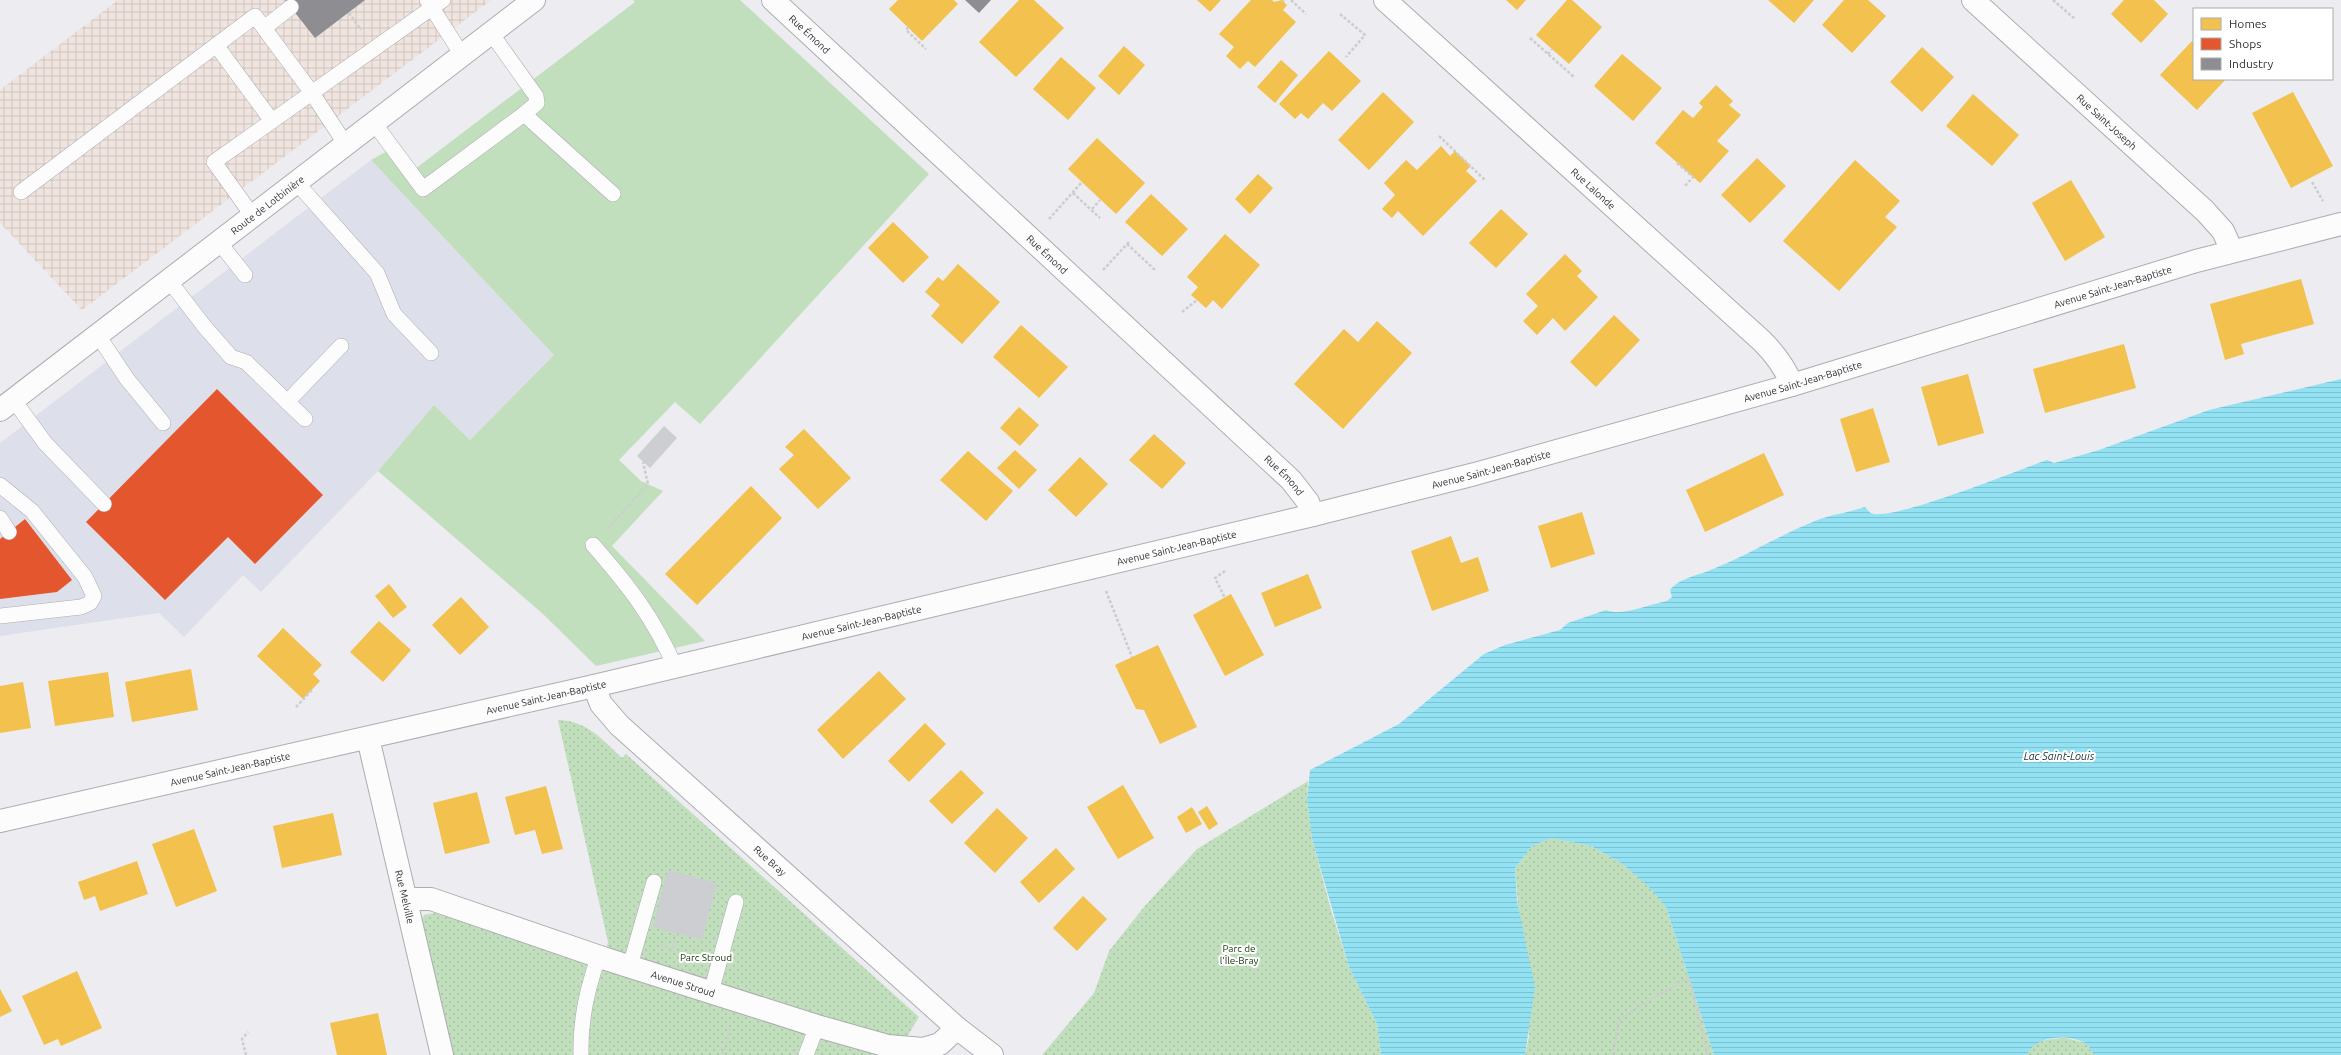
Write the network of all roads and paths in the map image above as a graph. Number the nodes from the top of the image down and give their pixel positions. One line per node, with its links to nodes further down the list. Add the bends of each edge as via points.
1 (534, 0): 14 (street, Route de Lotbinière)
2 (773, 0): 66 (street, Rue Émond, via 1292,480 1308,502)
3 (1290, 0): 9 (path)
4 (1385, 0): 58 (street, Rue Lalonde, via 1762,341 1779,359)
5 (1973, 0): 48 (street, Rue Saint-Joseph, via 2205,211 2223,231)
6 (2053, 0): 11 (path)
7 (434, 3): 20 (lane); 23 (lane)
8 (291, 7): 13 (lane)
9 (1306, 14)
10 (1340, 14): 21 (path, via 1365,35)
11 (2075, 19)
12 (908, 27): 17 (path, via 906,30)
13 (264, 28): 16 (lane, via 255,16); 23 (lane)
14 (491, 33): 20 (street, Route de Lotbinière); 24 (lane, via 536,96 537,103)
15 (1530, 38): 19 (path)
16 (216, 45): 25 (lane); 35 (lane)
17 (926, 49)
18 (1552, 49): 19 (path)
19 (1548, 54): 22 (path)
20 (462, 55): 26 (street, Route de Lotbinière)
21 (1346, 57)
22 (1574, 77)
23 (312, 93): 25 (lane); 28 (lane)
24 (524, 114): 26 (lane, via 423,188); 37 (lane)
25 (272, 121): 41 (lane, via 214,162)
26 (374, 123): 28 (street, Route de Lotbinière)
27 (1439, 136): 30 (path)
28 (346, 145): 31 (street, Route de Lotbinière)
29 (1677, 163): 34 (path, via 1693,177)
30 (1485, 180)
31 (296, 182): 41 (street, Route de Lotbinière); 57 (lane, via 377,273 394,314)
32 (1082, 182): 36 (path)
33 (2312, 182): 39 (path)
34 (1685, 186)
35 (21, 192)
36 (1073, 193): 40 (path); 43 (path)
37 (613, 194)
38 (1100, 200): 40 (path)
39 (2325, 204)
40 (1092, 209): 42 (path)
41 (252, 215): 45 (street, Route de Lotbinière)
42 (1100, 218)
43 (1044, 224)
44 (2341, 224): 48 (street, Avenue Saint-Jean-Baptiste)
45 (218, 241): 50 (lane); 52 (street, Route de Lotbinière)
46 (1130, 241): 47 (path)
47 (1127, 244): 49 (path); 51 (path)
48 (2232, 251): 58 (street, Avenue Saint-Jean-Baptiste)
49 (1155, 270)
50 (245, 275)
51 (1099, 275)
52 (168, 279): 55 (street, Route de Lotbinière); 59 (lane, via 231,357 246,362)
53 (1197, 300): 54 (path)
54 (1182, 312)
55 (97, 334): 60 (street, Route de Lotbinière); 62 (lane, via 127,379)
56 (341, 346): 59 (lane)
57 (431, 353)
58 (1792, 385): 66 (street, Avenue Saint-Jean-Baptiste, via 1475,474)
59 (287, 402): 61 (lane)
60 (7, 405): 65 (lane)
61 (305, 419)
62 (163, 423)
63 (643, 462): 69 (path, via 648,484)
64 (0, 486): 73 (lane, via 32,511 85,577 94,596 90,603 81,607)
65 (104, 504)
66 (1313, 515): 75 (street, Avenue Saint-Jean-Baptiste)
67 (0, 518): 68 (lane)
68 (9, 532)
69 (593, 545): 75 (lane, via 645,609 661,635)
70 (1225, 571): 72 (path, via 1215,578)
71 (1104, 585): 74 (path)
72 (1225, 598)
73 (0, 616)
74 (1132, 657)
75 (675, 667): 76 (street, Avenue Saint-Jean-Baptiste)
76 (594, 686): 79 (street, Avenue Saint-Jean-Baptiste); 88 (street, Rue Bray, via 601,704 619,725)
77 (312, 690): 78 (path)
78 (296, 707)
79 (368, 738): 80 (street, Avenue Saint-Jean-Baptiste); 82 (street, Rue Melville)
80 (0, 821)
81 (654, 882): 85 (lane)
82 (406, 900): 84 (street, Avenue Stroud, via 431,899); 91 (street, Rue Melville)
83 (736, 902): 86 (lane)
84 (599, 956): 85 (street, Avenue Stroud); 92 (lane, via 587,991 582,1018)
85 (630, 966): 86 (street, Avenue Stroud)
86 (711, 992): 87 (street, Avenue Stroud)
87 (817, 1026): 88 (street, Avenue Stroud, via 905,1049 923,1049 940,1044); 93 (lane)
88 (957, 1028): 94 (street, Rue Bray)
89 (248, 1032): 90 (path, via 242,1039)
90 (246, 1055)
91 (442, 1055)
92 (581, 1055)
93 (806, 1055)
94 (992, 1055)
95 (1612, 1055): 96 (path, via 1620,1018 1689,977)
96 (1708, 1055)

